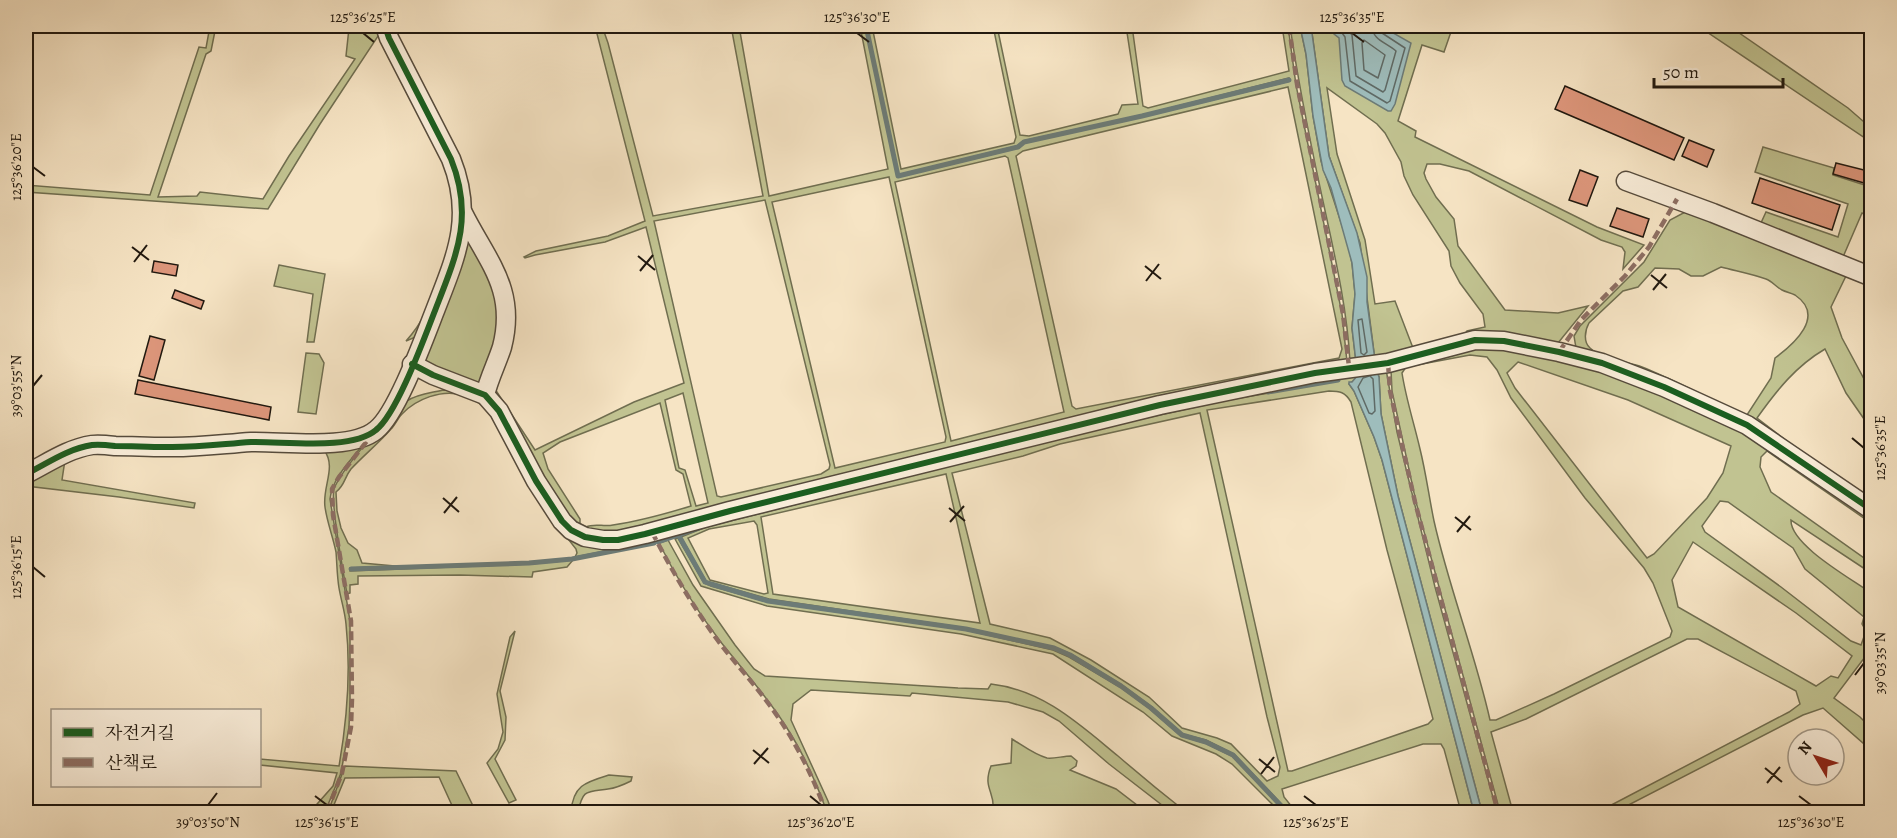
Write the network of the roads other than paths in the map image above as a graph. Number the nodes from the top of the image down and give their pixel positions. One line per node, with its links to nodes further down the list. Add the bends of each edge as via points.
1 (385, 26): 3 (street, via 451,159)
2 (1626, 181): 4 (street)
3 (463, 213): 5 (street, via 458,246); 6 (street, via 494,267 507,309 501,349)
4 (1872, 277)
5 (412, 364): 6 (street); 7 (street, via 385,421 375,432 356,440 167,447 94,444 61,454)
6 (485, 395): 8 (street, via 499,411 562,521 585,537 610,540 1160,405 1354,366 1388,363 1475,340 1504,341 1602,363 1665,387 1747,425)
7 (26, 474)
8 (1872, 510)

